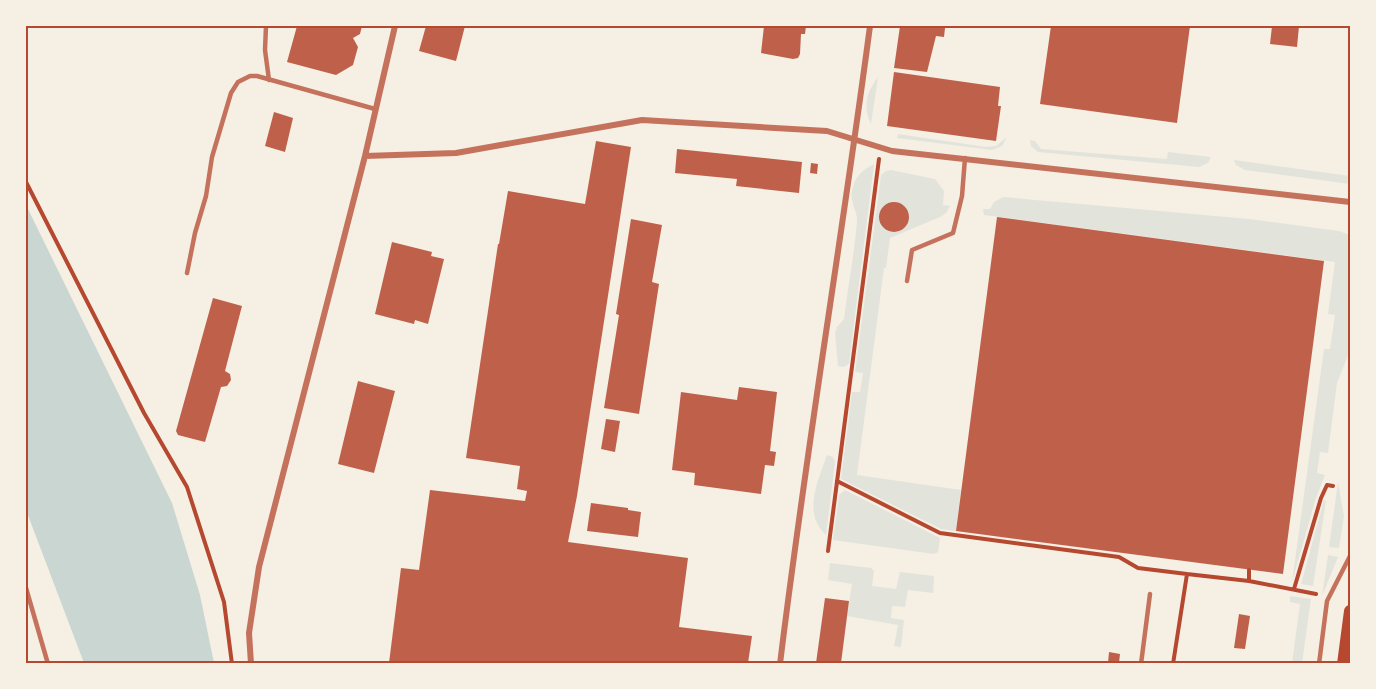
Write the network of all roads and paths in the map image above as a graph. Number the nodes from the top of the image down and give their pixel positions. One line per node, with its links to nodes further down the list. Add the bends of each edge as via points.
1 (266, 26): 4 (lane)
2 (395, 26): 5 (street)
3 (870, 26): 6 (street)
4 (269, 80): 5 (lane); 12 (lane, via 250,76 238,82 231,93 212,157)
5 (375, 109): 8 (street)
6 (855, 140): 7 (street); 8 (street, via 827,131 642,120 456,153); 29 (street)
7 (881, 147): 9 (street); 14 (path)
8 (365, 156): 28 (street, via 259,567 249,633)
9 (965, 158): 11 (street); 13 (lane, via 962,196 953,233 912,250)
10 (26, 182): 27 (path, via 144,413 187,487 224,602)
11 (1350, 202)
12 (187, 273)
13 (907, 281)
14 (837, 481): 16 (path); 19 (path, via 940,533 1119,556 1138,568)
15 (1333, 486): 22 (path, via 1327,485 1321,498)
16 (828, 551)
17 (1350, 556): 32 (lane, via 1327,601)
18 (1249, 570): 20 (path)
19 (1187, 574): 20 (path); 31 (path)
20 (1249, 581): 22 (path)
21 (26, 588): 26 (lane)
22 (1294, 589): 24 (path)
23 (1150, 594): 30 (lane)
24 (1317, 594)
25 (1350, 611): 33 (main road)
26 (48, 663)
27 (232, 663)
28 (251, 663)
29 (780, 663)
30 (1141, 663)
31 (1173, 663)
32 (1319, 663)
33 (1343, 663)

